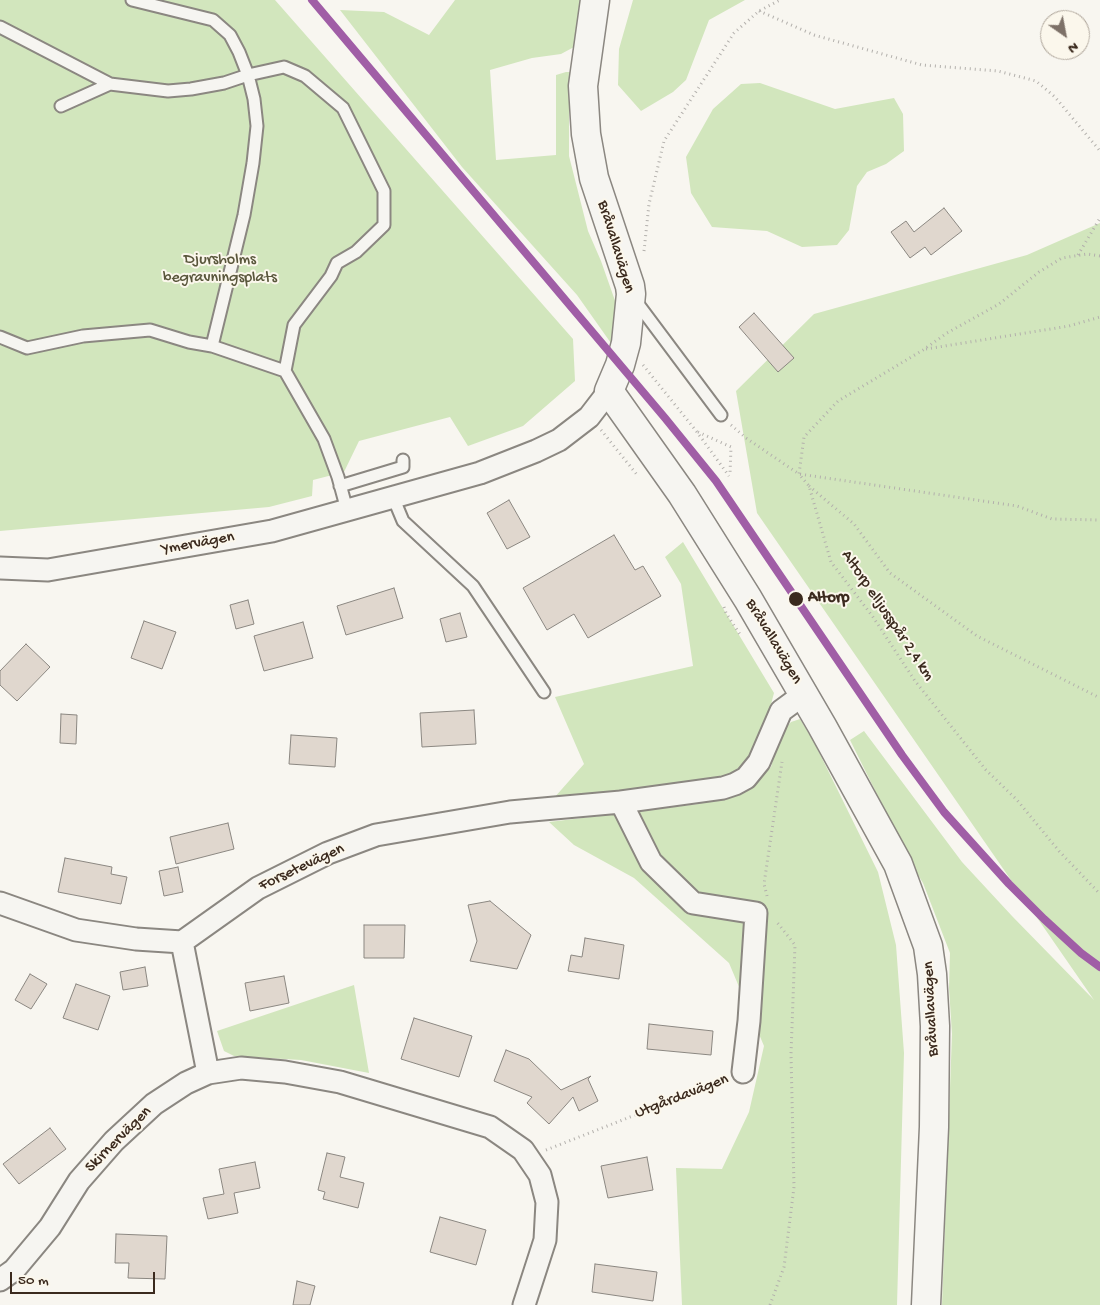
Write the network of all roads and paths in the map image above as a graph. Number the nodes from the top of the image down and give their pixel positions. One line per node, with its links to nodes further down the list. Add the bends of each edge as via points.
1 (132, 0): 6 (lane, via 213,20 230,34)
2 (595, 0): 13 (street, Bråvallavägen, via 584,86 586,134 594,178)
3 (780, 0): 4 (path)
4 (759, 11): 9 (path, via 814,35 922,65 998,70 1036,81 1055,97); 13 (path, via 734,33 664,141 649,204 642,275)
5 (0, 27): 7 (lane)
6 (248, 75): 7 (lane, via 192,90 168,91); 17 (lane, via 258,126 253,164 244,216); 19 (lane, via 284,67 305,76 343,108 384,191 384,225 356,252 336,263 331,276 294,325)
7 (110, 84): 8 (lane)
8 (61, 106)
9 (1100, 151)
10 (1100, 218): 11 (path)
11 (1078, 255): 12 (path); 18 (path, via 1062,258 1039,272 999,304)
12 (1100, 256)
13 (630, 290): 16 (street, Bråvallavägen); 21 (lane)
14 (1100, 317): 18 (path, via 1069,326)
15 (0, 337): 17 (lane, via 26,348 83,336 150,330)
16 (626, 343): 20 (street, Bråvallavägen); 22 (path)
17 (212, 346): 19 (lane)
18 (923, 350): 24 (path, via 838,401 804,436)
19 (285, 371): 25 (lane, via 324,438)
20 (609, 391): 27 (street, Ymervägen, via 589,417 559,440 480,473); 32 (street, Bråvallavägen, via 682,494)
21 (721, 415): 24 (path, via 746,438)
22 (697, 432): 22 (path, via 731,447 730,475)
23 (403, 460): 25 (lane, via 403,467)
24 (799, 474): 26 (path, Altorp elljusspår 2,4 km); 29 (path, via 1017,506 1052,519)
25 (340, 486): 28 (lane)
26 (809, 486): 33 (path, via 854,524 890,574 977,636); 36 (path, Altorp elljusspår 2,4 km, via 831,562 873,617 915,682 986,770 1017,800)
27 (393, 497): 28 (street, Ymervägen); 31 (lane, via 403,521 473,586)
28 (347, 510): 30 (street, Ymervägen, via 272,530 48,570)
29 (1100, 520)
30 (0, 568)
31 (544, 692)
32 (804, 694): 35 (street, Forsetevägen, via 781,711 759,762 746,778 723,788); 46 (street, Bråvallavägen, via 898,864 928,946 935,1026)
33 (1100, 698)
34 (782, 755): 38 (path, via 764,884)
35 (621, 802): 38 (street, via 651,862 693,903); 39 (street, Forsetevägen, via 510,812 376,835 328,853 258,888)
36 (1100, 894)
37 (0, 903): 39 (street, via 76,930)
38 (765, 909): 40 (street, Utgårdavägen); 45 (path, via 795,945 791,1054 794,1187 784,1267)
39 (182, 942): 41 (street)
40 (743, 1072): 42 (path, Utgårdavägen)
41 (208, 1073): 42 (street, via 242,1068 340,1082 490,1127); 43 (street, Skirnervägen, via 154,1104 114,1141 79,1181 50,1227 14,1270)
42 (528, 1157): 44 (street, via 540,1176 547,1202 545,1240)
43 (0, 1280)
44 (524, 1305)
45 (770, 1305)
46 (926, 1305)

